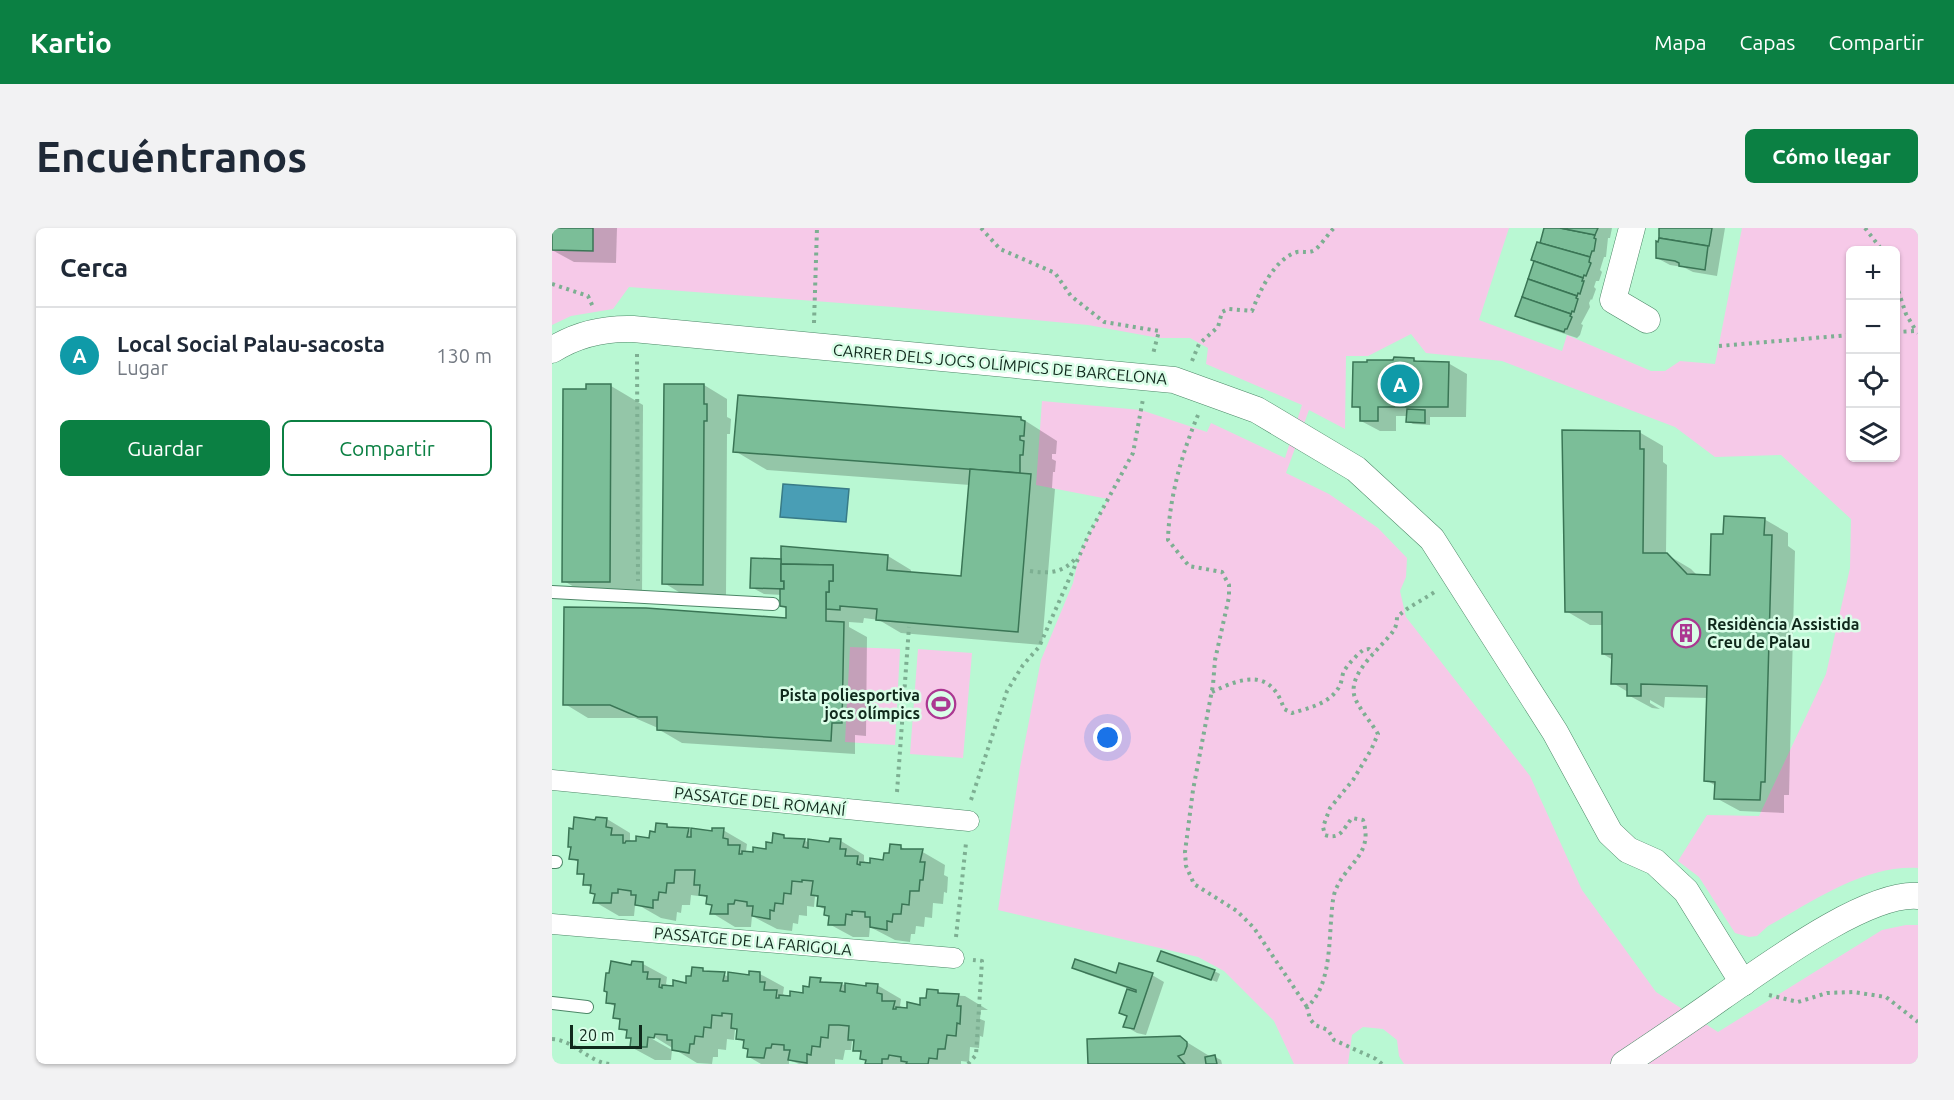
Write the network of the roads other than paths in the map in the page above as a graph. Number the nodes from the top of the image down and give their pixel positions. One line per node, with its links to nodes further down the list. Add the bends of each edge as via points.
1 (1632, 228): 2 (street, via 1613,300)
2 (1647, 320)
3 (552, 350): 11 (street, CARRER DELS JOCS OLÍMPICS DE BARCELONA, via 600,330 637,329 1174,380 1257,410 1356,469 1432,538 1555,732 1610,832 1628,850 1655,862 1686,891)
4 (552, 592): 5 (lane)
5 (773, 604)
6 (552, 780): 7 (street, PASSATGE DEL ROMANÍ)
7 (969, 821)
8 (1918, 896): 11 (street, via 1893,897 1857,912)
9 (552, 924): 10 (street, PASSATGE DE LA FARIGOLA)
10 (954, 958)
11 (1748, 980): 14 (street)
12 (552, 1003): 13 (lane)
13 (587, 1007)
14 (1624, 1064)

